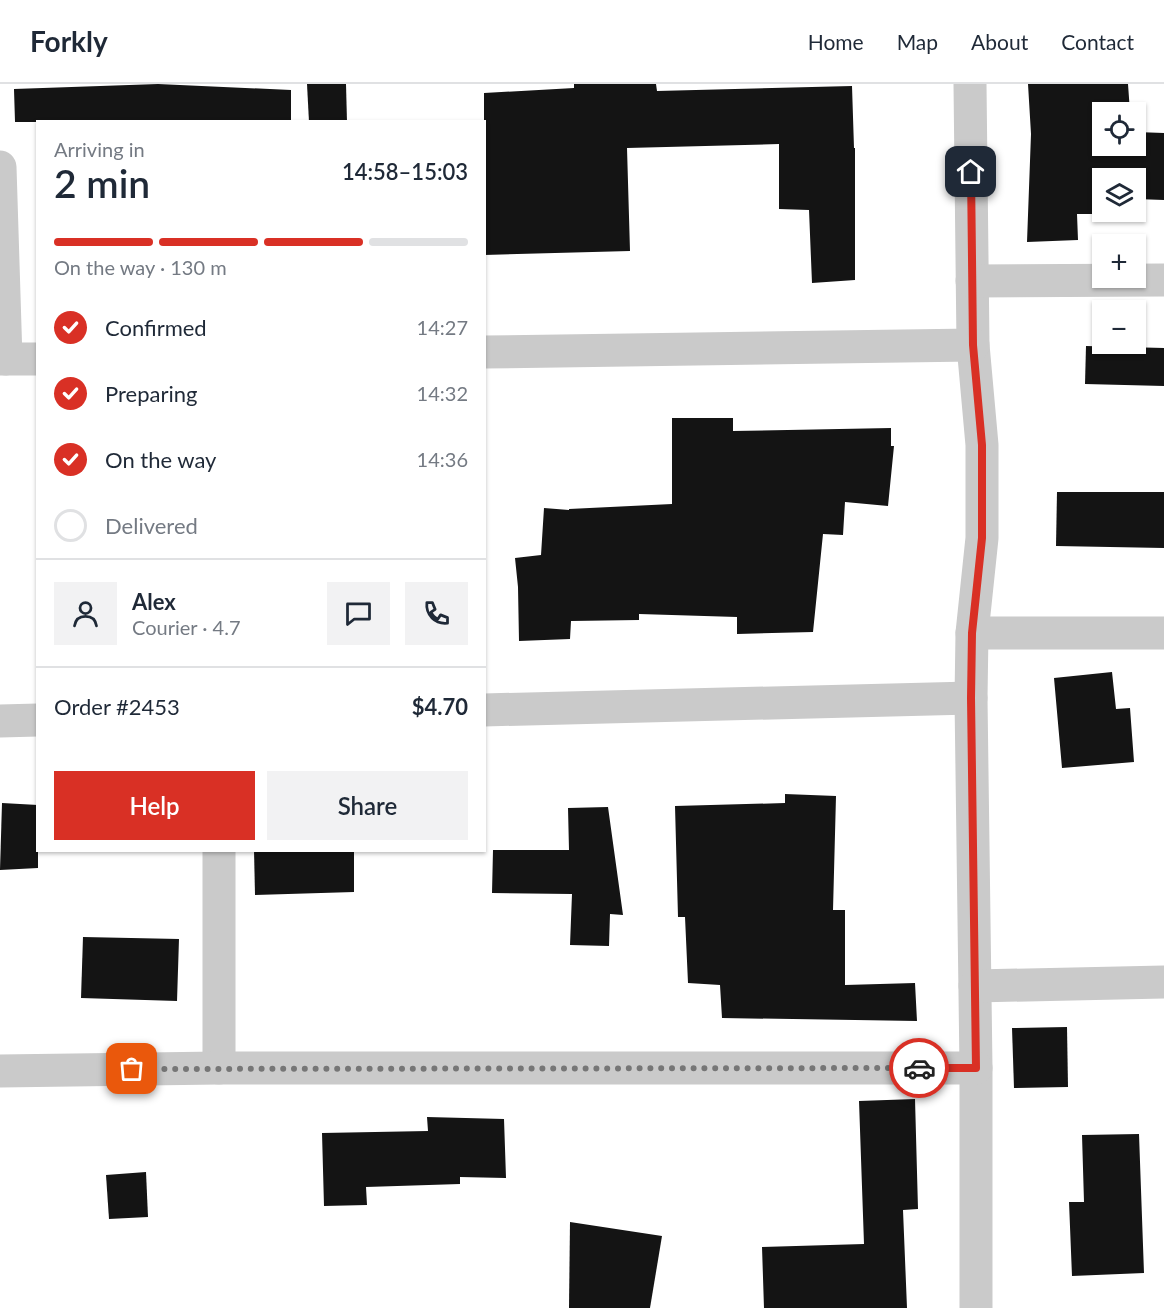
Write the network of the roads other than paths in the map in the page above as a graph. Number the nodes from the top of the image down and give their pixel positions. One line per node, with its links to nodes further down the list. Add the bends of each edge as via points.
1 (970, 84): 4 (street)
2 (0, 167): 7 (street)
3 (1164, 280): 4 (street)
4 (972, 281): 5 (street)
5 (973, 345): 6 (street); 9 (street, via 982,445 982,538)
6 (486, 352)
7 (3, 359): 8 (street)
8 (36, 359)
9 (972, 633): 10 (street); 11 (street)
10 (1164, 633)
11 (971, 698): 12 (street); 17 (street)
12 (486, 710)
13 (36, 720): 14 (street)
14 (0, 721)
15 (219, 852): 18 (street)
16 (1164, 982): 17 (street)
17 (975, 986): 19 (street)
18 (219, 1068): 19 (street); 20 (street)
19 (976, 1068): 21 (street)
20 (0, 1071)
21 (976, 1308)

